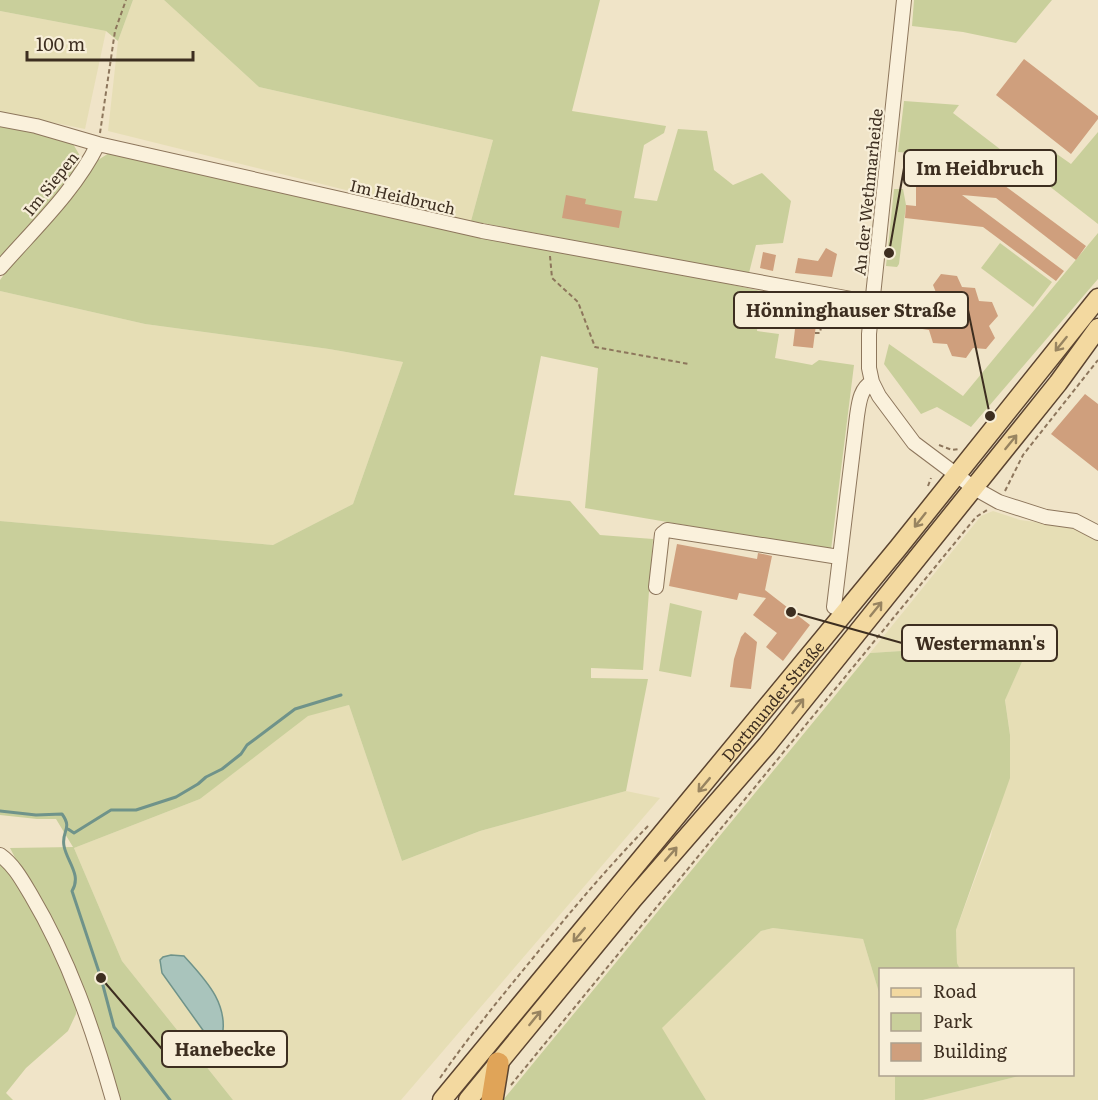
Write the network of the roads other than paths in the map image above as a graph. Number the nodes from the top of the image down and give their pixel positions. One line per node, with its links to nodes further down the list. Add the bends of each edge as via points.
1 (904, 0): 6 (street, An der Wethmarheide)
2 (0, 119): 3 (street, Im Heidbruch)
3 (98, 144): 4 (street, Im Siepen, via 71,187); 6 (street, Im Heidbruch, via 482,231)
4 (0, 268)
5 (1098, 298): 9 (main road, Dortmunder Straße, one-way to 9)
6 (873, 303): 8 (street, An der Wethmarheide, via 868,350)
7 (1098, 328): 10 (main road, Dortmunder Straße, one-way to 7)
8 (872, 382): 9 (street, An der Wethmarheide, via 914,443); 12 (street, via 865,386 859,406)
9 (956, 474): 10 (street, An der Wethmarheide); 18 (main road, Dortmunder Straße, one-way to 18)
10 (974, 488): 11 (street, An der Wethmarheide, via 999,502 1046,518 1075,521); 16 (main road, Dortmunder Straße, one-way to 10, via 633,898 767,745)
11 (1098, 533)
12 (839, 557): 13 (street, via 667,530 662,534); 14 (street)
13 (656, 587)
14 (834, 607)
15 (0, 855): 19 (street, via 15,868 49,928 81,998)
16 (498, 1063): 17 (highway); 20 (main road, Dortmunder Straße)
17 (498, 1096)
18 (444, 1098)
19 (113, 1100)
20 (468, 1100)

